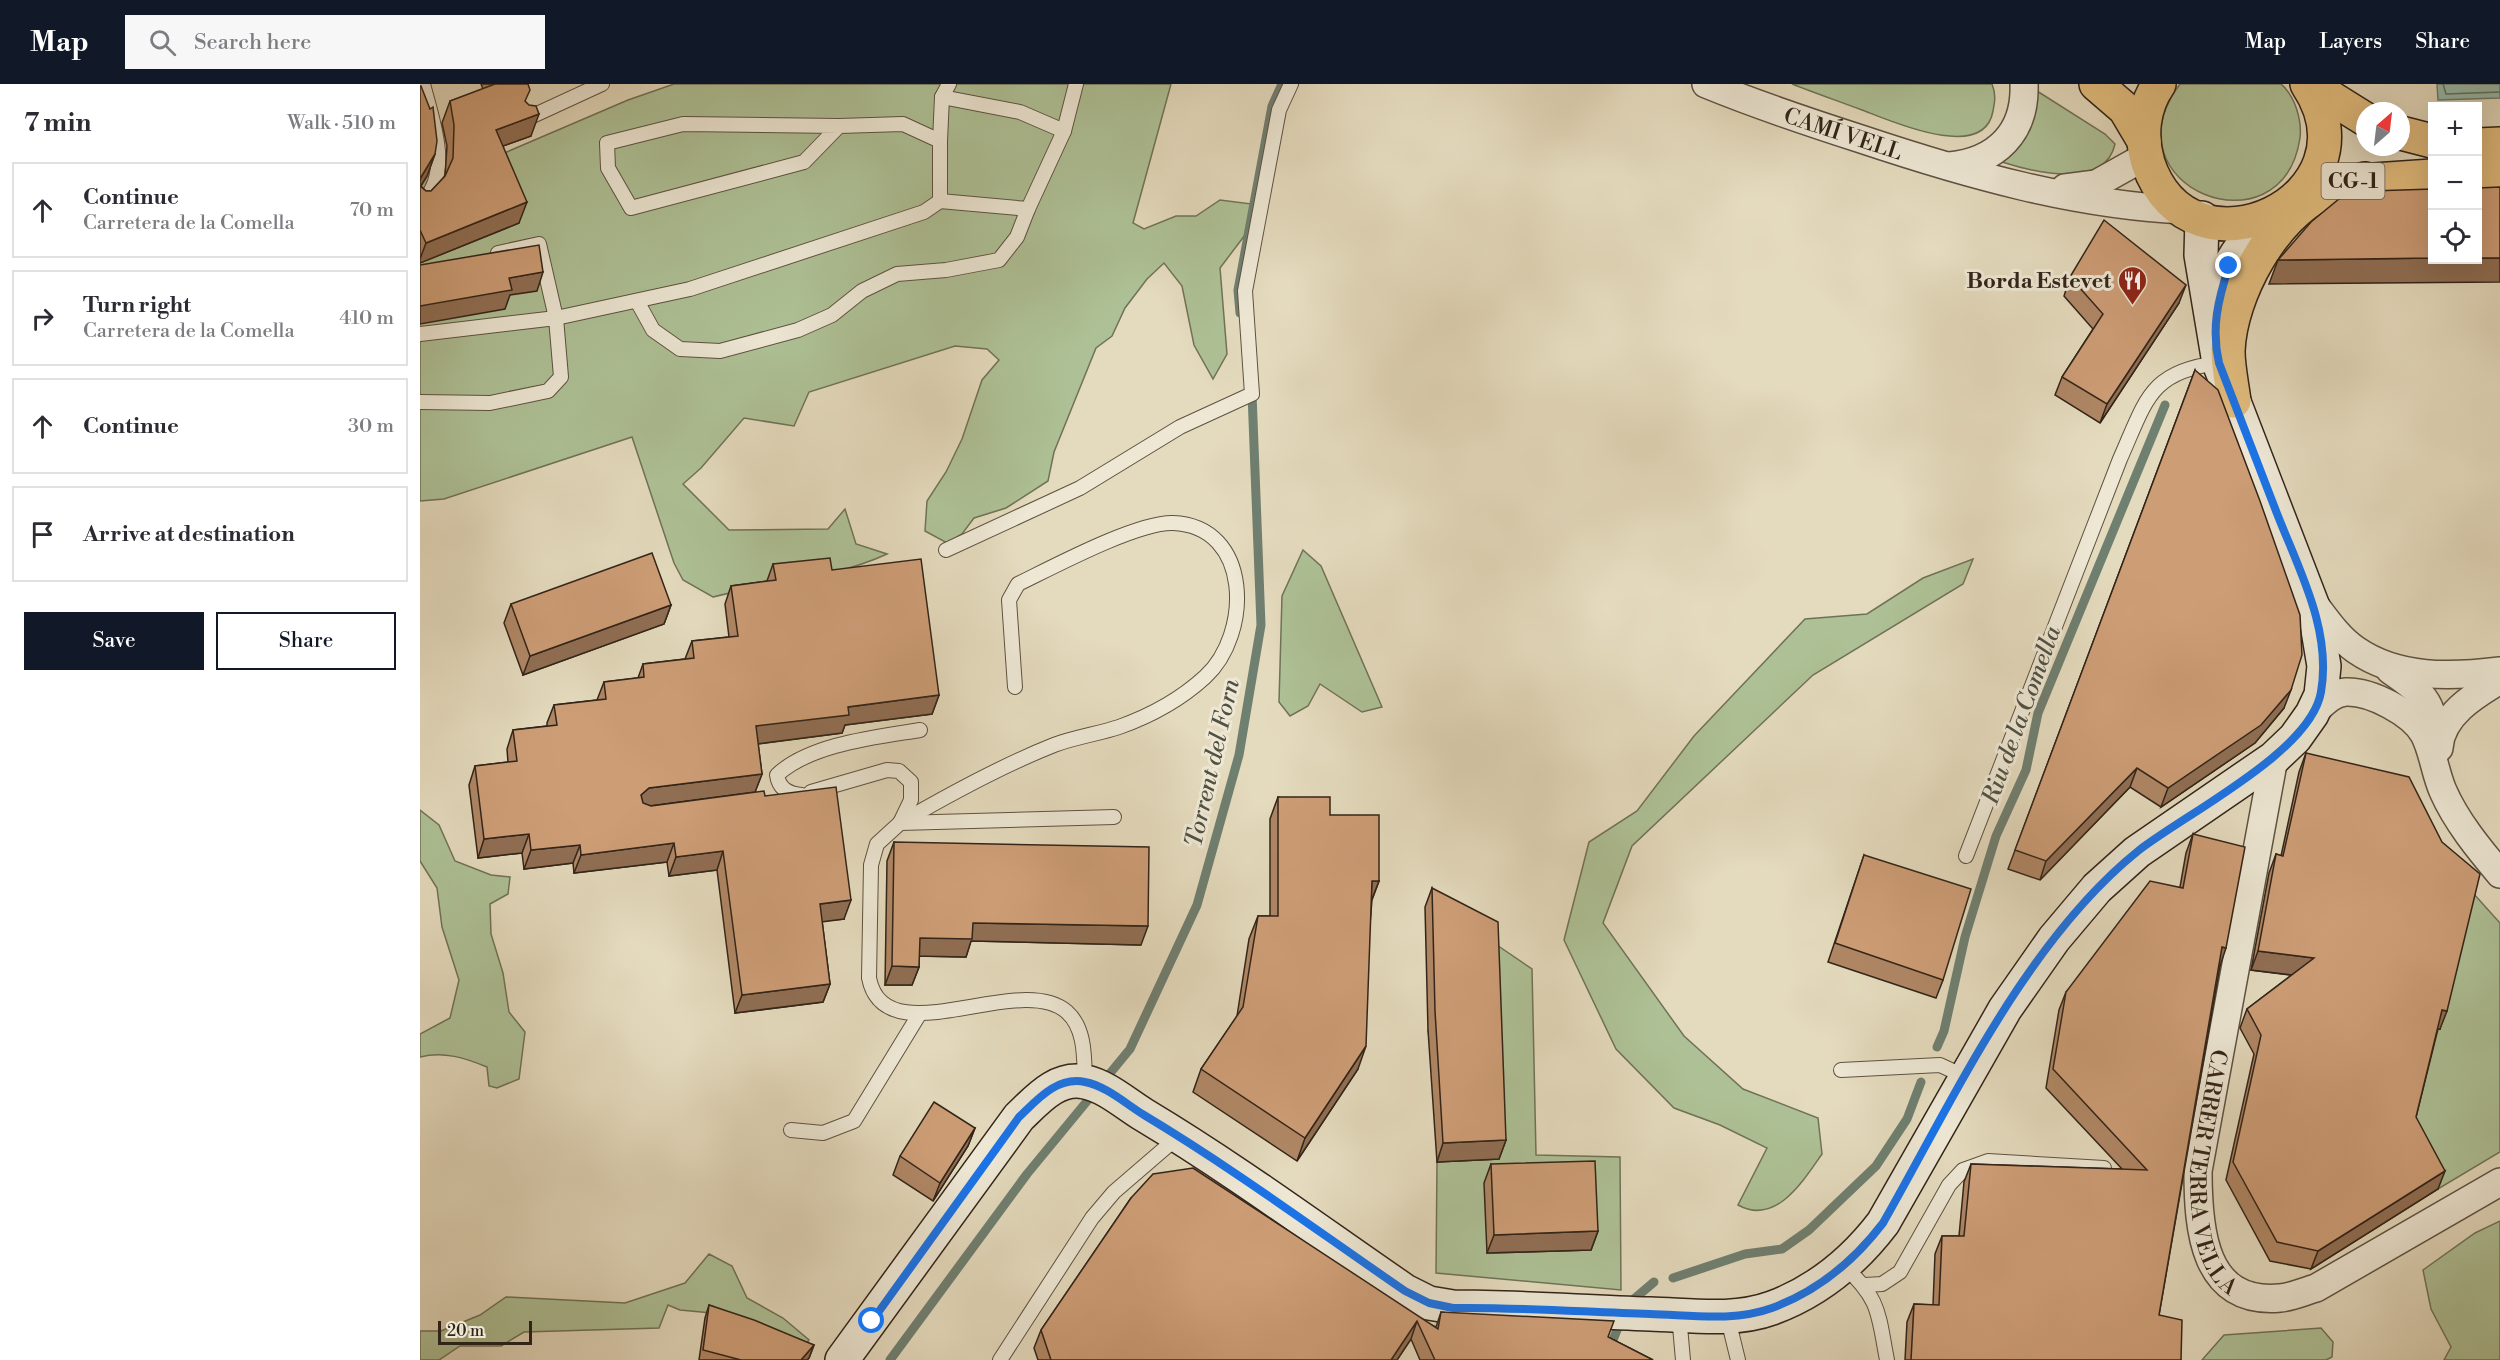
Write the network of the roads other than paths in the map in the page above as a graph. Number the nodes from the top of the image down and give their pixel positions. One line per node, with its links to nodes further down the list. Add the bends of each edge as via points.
1 (423, 84): 29 (lane, via 440,164 430,196)
2 (602, 84): 13 (lane)
3 (948, 84): 11 (lane)
4 (1076, 84): 15 (lane)
5 (1290, 84): 40 (lane, via 1279,110 1245,291 1252,394 1180,427 1080,488)
6 (1706, 84): 22 (street, CAMÍ VELL, via 1754,104)
7 (2024, 84): 22 (street, CAMÍ VELL, via 2018,124 2004,144 1972,164)
8 (2096, 84): 21 (highway, via 2125,109)
9 (2159, 84): 21 (highway, via 2146,113)
10 (2308, 84): 12 (highway, CG-1); 30 (highway, CG-1, via 2320,112 2322,147 2315,172)
11 (942, 97): 15 (lane, via 1020,112); 18 (lane)
12 (2356, 113)
13 (526, 119)
14 (839, 126): 14 (lane, via 683,124 607,143 608,168 631,208 804,162); 18 (lane, via 903,124)
15 (1064, 131): 31 (lane)
16 (2410, 135): 17 (highway)
17 (2428, 140)
18 (940, 141): 28 (lane)
19 (2500, 144): 20 (highway)
20 (2482, 145)
21 (2145, 149): 27 (street, CAMÍ VELL, via 2096,184); 32 (highway, via 2158,183)
22 (1948, 166): 27 (street, CAMÍ VELL)
23 (2500, 174): 24 (highway)
24 (2482, 175)
25 (2428, 176): 26 (highway, CG-1)
26 (2365, 179): 30 (highway, CG-1, via 2331,184); 38 (highway, via 2324,192 2281,228 2254,263 2241,294 2228,351)
27 (2025, 188): 32 (street, CAMÍ VELL)
28 (940, 201): 31 (lane); 34 (lane, via 924,212 690,289)
29 (420, 204)
30 (2282, 208): 32 (highway, CG-1, via 2236,224); 37 (main road, via 2239,248 2229,266 2219,298)
31 (1028, 209): 34 (lane, via 1017,237 999,260 897,274 862,291 815,323 720,351 680,349 653,330)
32 (2194, 214): 37 (main road)
33 (487, 256): 35 (lane, via 539,244)
34 (637, 301): 35 (lane)
35 (556, 318): 36 (lane); 39 (lane, via 561,377 548,391 490,403)
36 (420, 334)
37 (2216, 348): 38 (main road); 54 (lane, via 2192,366 2163,380 2143,406)
38 (2234, 401): 41 (main road)
39 (420, 402)
40 (946, 550)
41 (2309, 598): 42 (street, via 2354,649); 46 (main road, via 2324,666 2321,695)
42 (2382, 664): 43 (street, via 2414,673 2446,675); 49 (street, via 2417,688 2427,701 2434,721)
43 (2500, 671)
44 (2500, 680): 49 (street, via 2452,716 2439,738)
45 (1015, 687): 53 (lane, via 1009,600 1018,584 1147,525 1174,523 1202,530 1229,553 1237,582 1237,616 1221,658 1206,676 1167,705 1120,727 1055,745 952,793)
46 (2312, 714): 48 (main road); 49 (street, via 2329,697 2346,692 2394,706 2424,734)
47 (920, 730): 50 (lane, via 819,752 786,766 777,775 778,782 791,794)
48 (2274, 758): 58 (main road, via 2146,845 2097,888 2028,974); 63 (street, CARRER TERRA VELLA, via 2198,1171 2198,1205 2209,1258 2216,1272 2243,1294 2264,1299 2316,1288)
49 (2438, 773): 55 (street, via 2463,825)
50 (802, 795): 51 (lane); 53 (lane, via 887,770 899,771 911,782 911,800)
51 (771, 798)
52 (1114, 817): 53 (lane)
53 (900, 823): 56 (lane, via 877,844 871,865 869,978 878,1000 896,1011)
54 (1966, 856)
55 (2500, 874)
56 (920, 1014): 59 (lane, via 1030,998 1054,1004 1068,1013 1077,1026); 60 (lane, via 854,1120 823,1133)
57 (1841, 1070): 58 (lane, via 1941,1065)
58 (1966, 1077): 64 (main road, via 1883,1223 1866,1245)
59 (1096, 1087): 61 (main road); 67 (main road, via 1065,1083 1049,1090 1019,1117)
60 (791, 1130)
61 (1179, 1136): 65 (main road, via 1405,1291 1429,1303 1453,1308); 68 (lane, via 1114,1192 1092,1218)
62 (2104, 1168): 64 (lane, via 1988,1161 1963,1170 1949,1185 1900,1272 1882,1284)
63 (2500, 1182)
64 (1855, 1276): 66 (main road, via 1816,1286 1770,1309); 71 (lane, via 1876,1303)
65 (1679, 1315): 66 (main road); 69 (lane)
66 (1727, 1315): 70 (lane)
67 (842, 1360)
68 (1000, 1360)
69 (1683, 1360)
70 (1738, 1360)
71 (1887, 1360)

